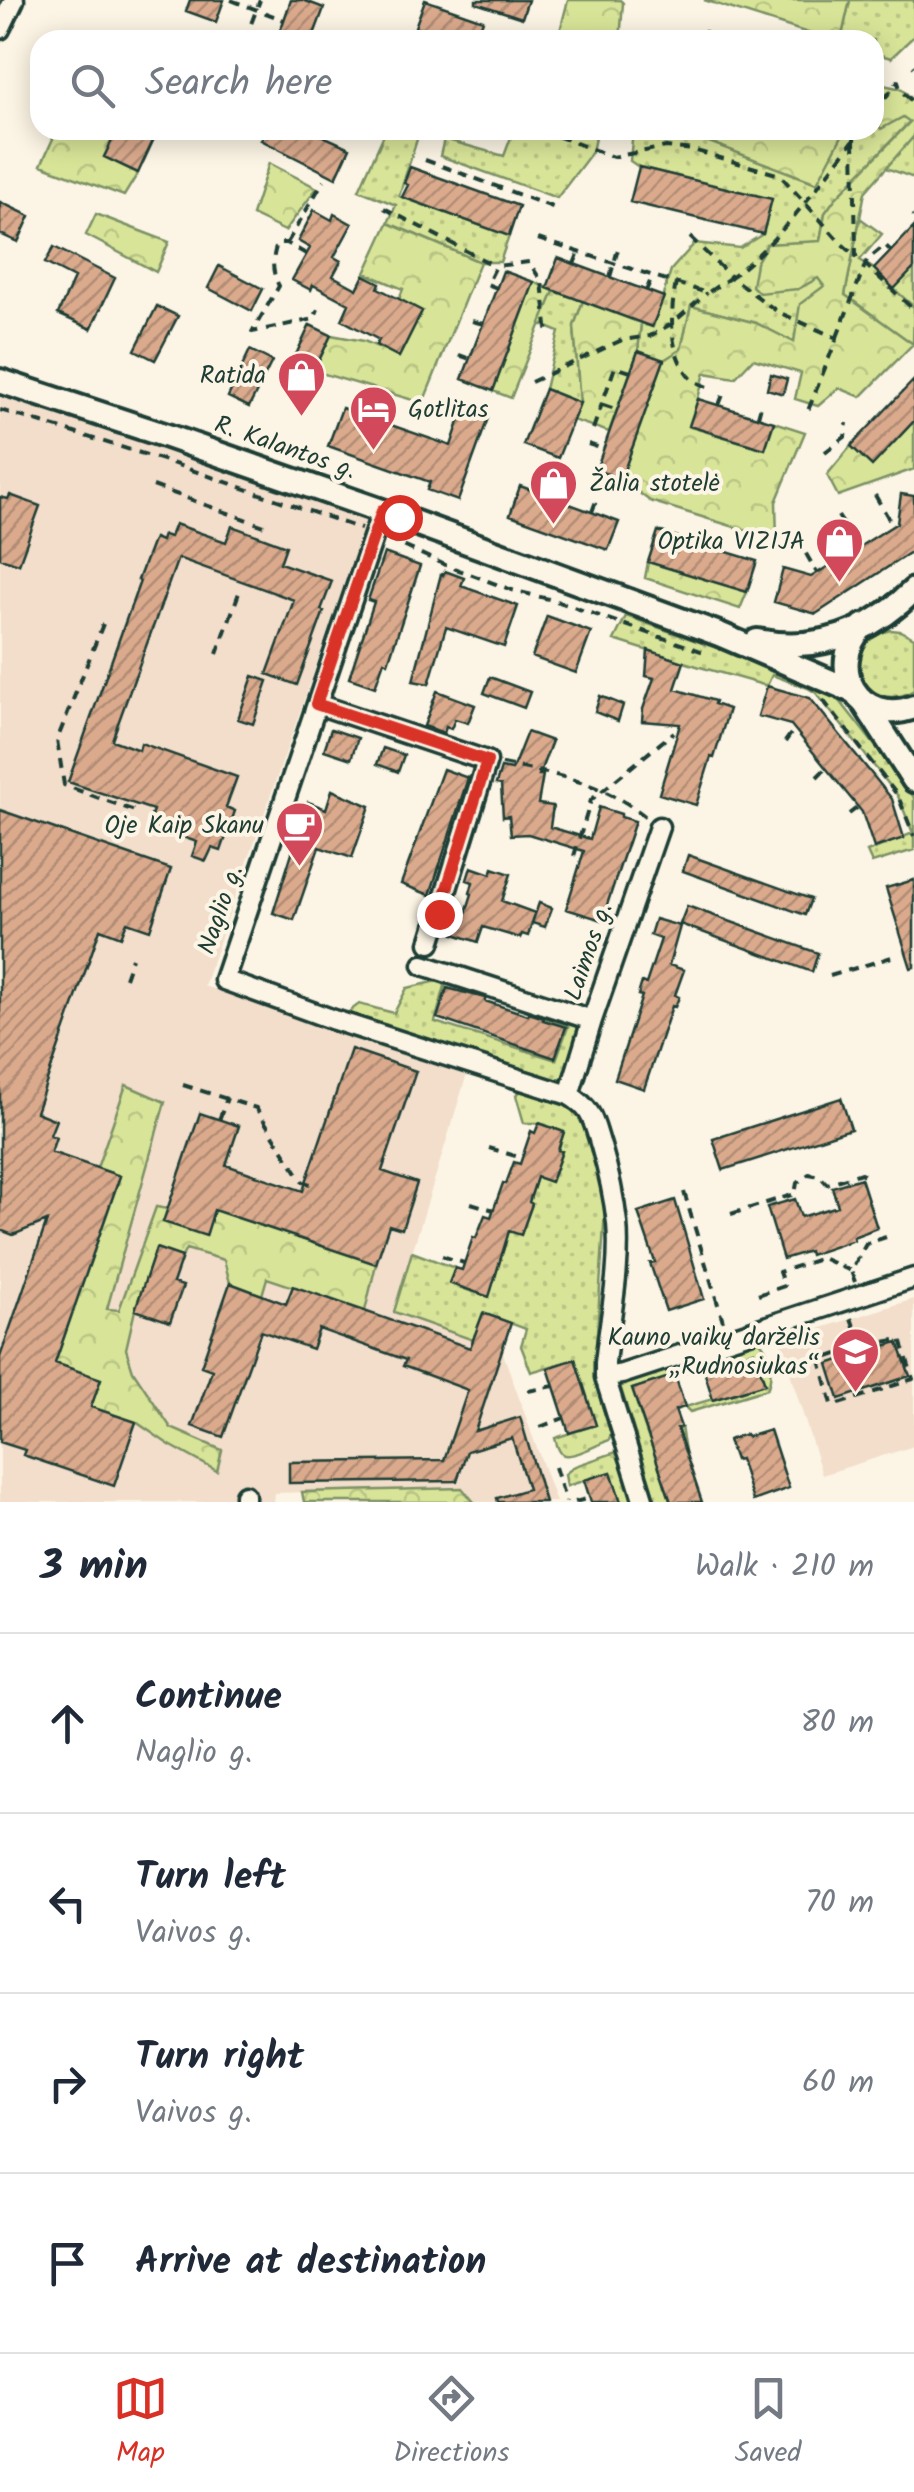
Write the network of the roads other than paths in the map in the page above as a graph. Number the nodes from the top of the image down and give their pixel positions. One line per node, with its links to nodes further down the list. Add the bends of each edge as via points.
1 (14, 0): 2 (street)
2 (0, 30)
3 (0, 381): 4 (main road, R. Kalantos g., via 167,436)
4 (378, 522): 8 (main road, R. Kalantos g.); 10 (street, Naglio g.)
5 (914, 590): 7 (main road, R. Kalantos g.)
6 (914, 620): 7 (main road, R. Kalantos g., via 899,616)
7 (870, 623): 8 (main road, R. Kalantos g., via 818,644); 9 (main road, via 855,635 846,657 849,682)
8 (718, 645): 9 (main road, R. Kalantos g.)
9 (859, 696): 11 (main road, R. Kalantos g., via 885,711); 12 (main road)
10 (316, 704): 14 (street, via 487,761); 17 (street, Naglio g., via 224,980)
11 (914, 707)
12 (914, 780)
13 (659, 827): 16 (street, Laimos g.)
14 (430, 943)
15 (423, 965): 16 (street)
16 (592, 1020): 17 (street, Laimos g.)
17 (570, 1095): 19 (street, via 591,1114 617,1223)
18 (914, 1278): 19 (street)
19 (605, 1377): 20 (street)
20 (644, 1502)

